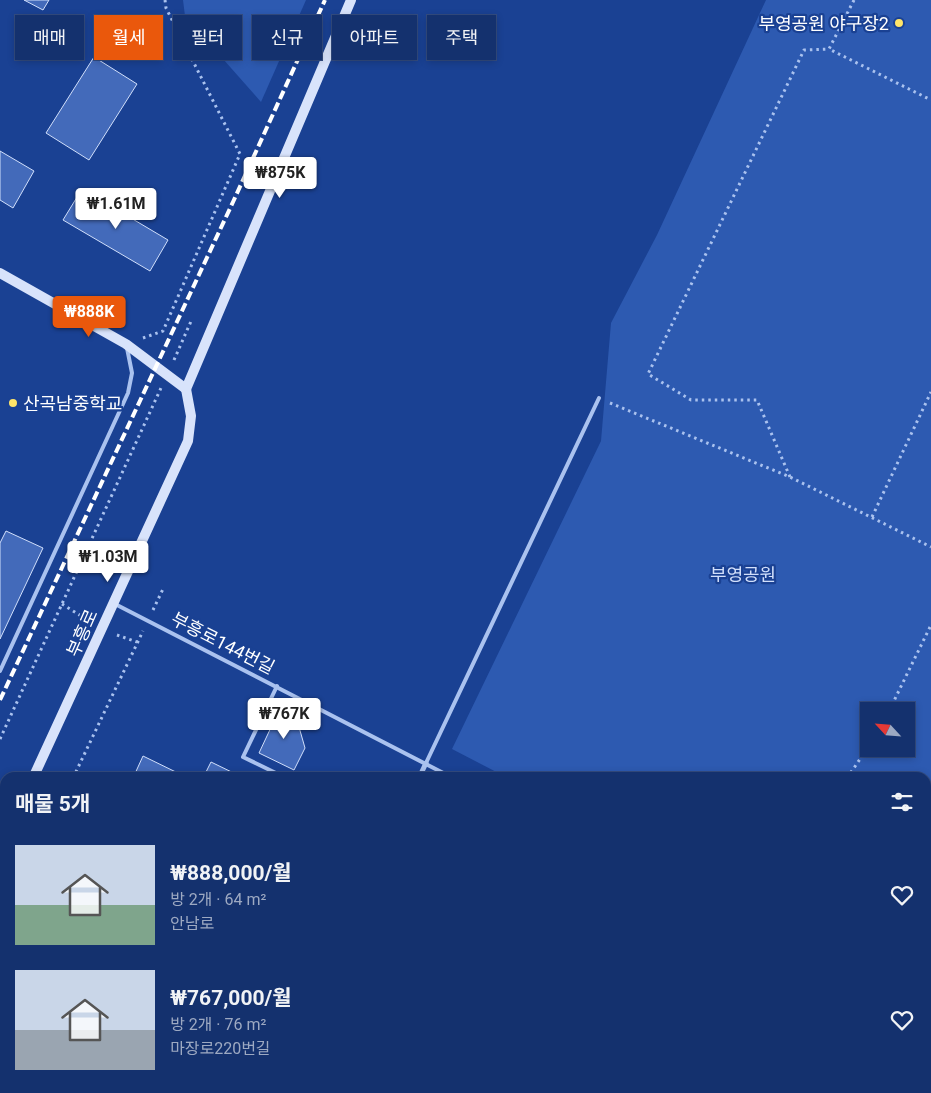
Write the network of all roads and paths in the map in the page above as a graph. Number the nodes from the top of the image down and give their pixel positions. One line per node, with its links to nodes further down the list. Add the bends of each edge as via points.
1 (165, 0): 8 (path, via 166,8 240,154 162,332)
2 (351, 0): 10 (main road)
3 (854, 0): 4 (path)
4 (829, 49): 5 (path); 13 (path, via 804,50 648,374 691,400 757,400)
5 (931, 100)
6 (0, 273): 8 (main road)
7 (192, 320): 9 (path)
8 (126, 344): 9 (main road); 20 (lane, via 132,373 128,393)
9 (167, 376): 10 (main road); 23 (path)
10 (186, 389): 17 (main road, 부흥로, via 191,416 188,441)
11 (931, 392): 14 (path)
12 (600, 398): 13 (path); 25 (lane)
13 (790, 477): 14 (path)
14 (872, 517): 15 (path)
15 (931, 546)
16 (163, 589): 18 (path)
17 (113, 603): 18 (lane, 부흥로144번길); 26 (main road, 부흥로)
18 (148, 621): 21 (lane, 부흥로144번길); 27 (path)
19 (931, 625): 22 (path)
20 (0, 671)
21 (277, 686): 25 (lane, 부흥로144번길); 28 (lane, via 243,757)
22 (893, 702)
23 (0, 739)
24 (861, 758): 31 (path)
25 (426, 763): 29 (street); 30 (lane, 부흥로144번길)
26 (36, 772)
27 (76, 772)
28 (274, 772)
29 (422, 772)
30 (442, 772)
31 (851, 772)

